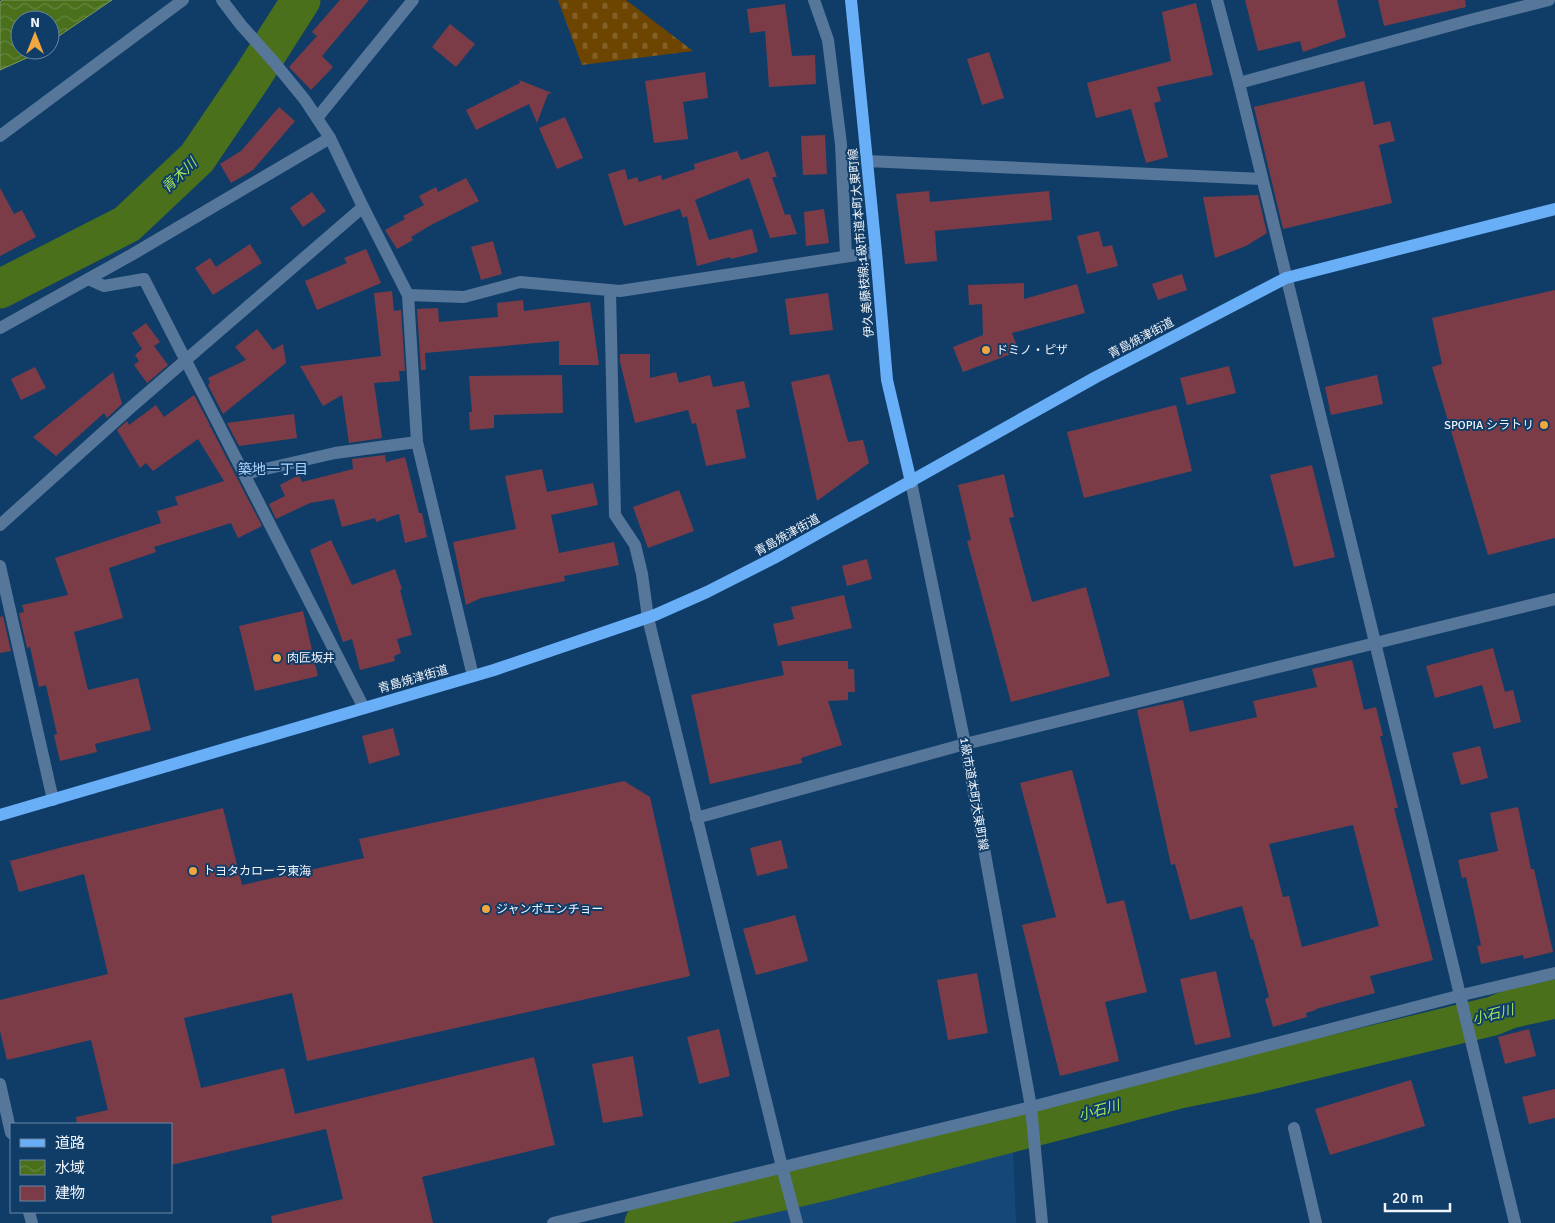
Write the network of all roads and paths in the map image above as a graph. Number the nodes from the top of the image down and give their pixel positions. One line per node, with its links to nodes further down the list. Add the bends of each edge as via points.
1 (183, 0): 10 (street)
2 (222, 0): 9 (street)
3 (413, 0): 9 (street)
4 (814, 0): 17 (street, via 828,40 832,68 841,144)
5 (851, 0): 12 (main road, 伊久美藤枝線;1級市道本町大東町線)
6 (1217, 0): 8 (street)
7 (1549, 0): 8 (street)
8 (1239, 83): 13 (street)
9 (317, 118): 11 (street)
10 (0, 136)
11 (330, 138): 14 (street); 19 (street)
12 (867, 161): 13 (street); 16 (main road, 伊久美藤枝線;1級市道本町大東町線)
13 (1262, 179): 18 (street)
14 (363, 207): 21 (street); 23 (street)
15 (1555, 209): 18 (main road, 青島焼津街道)
16 (876, 252): 17 (street); 26 (main road, 伊久美藤枝線;1級市道本町大東町線, via 887,380)
17 (846, 255): 20 (street)
18 (1286, 278): 26 (main road, 青島焼津街道, via 1096,377); 31 (street)
19 (88, 279): 22 (street); 23 (street, via 104,286 144,279)
20 (610, 291): 21 (street, via 520,282 464,297); 30 (street, via 615,515 635,545)
21 (408, 295): 24 (street)
22 (0, 328)
23 (186, 360): 25 (street); 27 (street)
24 (417, 442): 25 (street, via 335,452); 32 (street)
25 (244, 474): 33 (street)
26 (911, 482): 30 (main road, 青島焼津街道, via 757,567); 34 (street, 1級市道本町大東町線)
27 (0, 525)
28 (0, 566): 35 (street)
29 (1555, 598): 31 (street)
30 (648, 618): 32 (main road, 青島焼津街道); 37 (street)
31 (1376, 642): 34 (street); 39 (street)
32 (473, 676): 33 (main road, 青島焼津街道)
33 (364, 708): 35 (main road, 青島焼津街道)
34 (966, 744): 37 (street); 41 (street, 1級市道本町大東町線)
35 (53, 800): 36 (main road, 青島焼津街道)
36 (0, 815)
37 (696, 818): 44 (street)
38 (1555, 973): 39 (street)
39 (1462, 995): 41 (street); 49 (street)
40 (0, 1084): 43 (street)
41 (1031, 1107): 44 (street); 47 (street, 1級市道本町大東町線)
42 (1294, 1128): 48 (street)
43 (10, 1129)
44 (782, 1167): 45 (street); 46 (street)
45 (553, 1223)
46 (797, 1223)
47 (1042, 1223)
48 (1316, 1223)
49 (1515, 1223)

